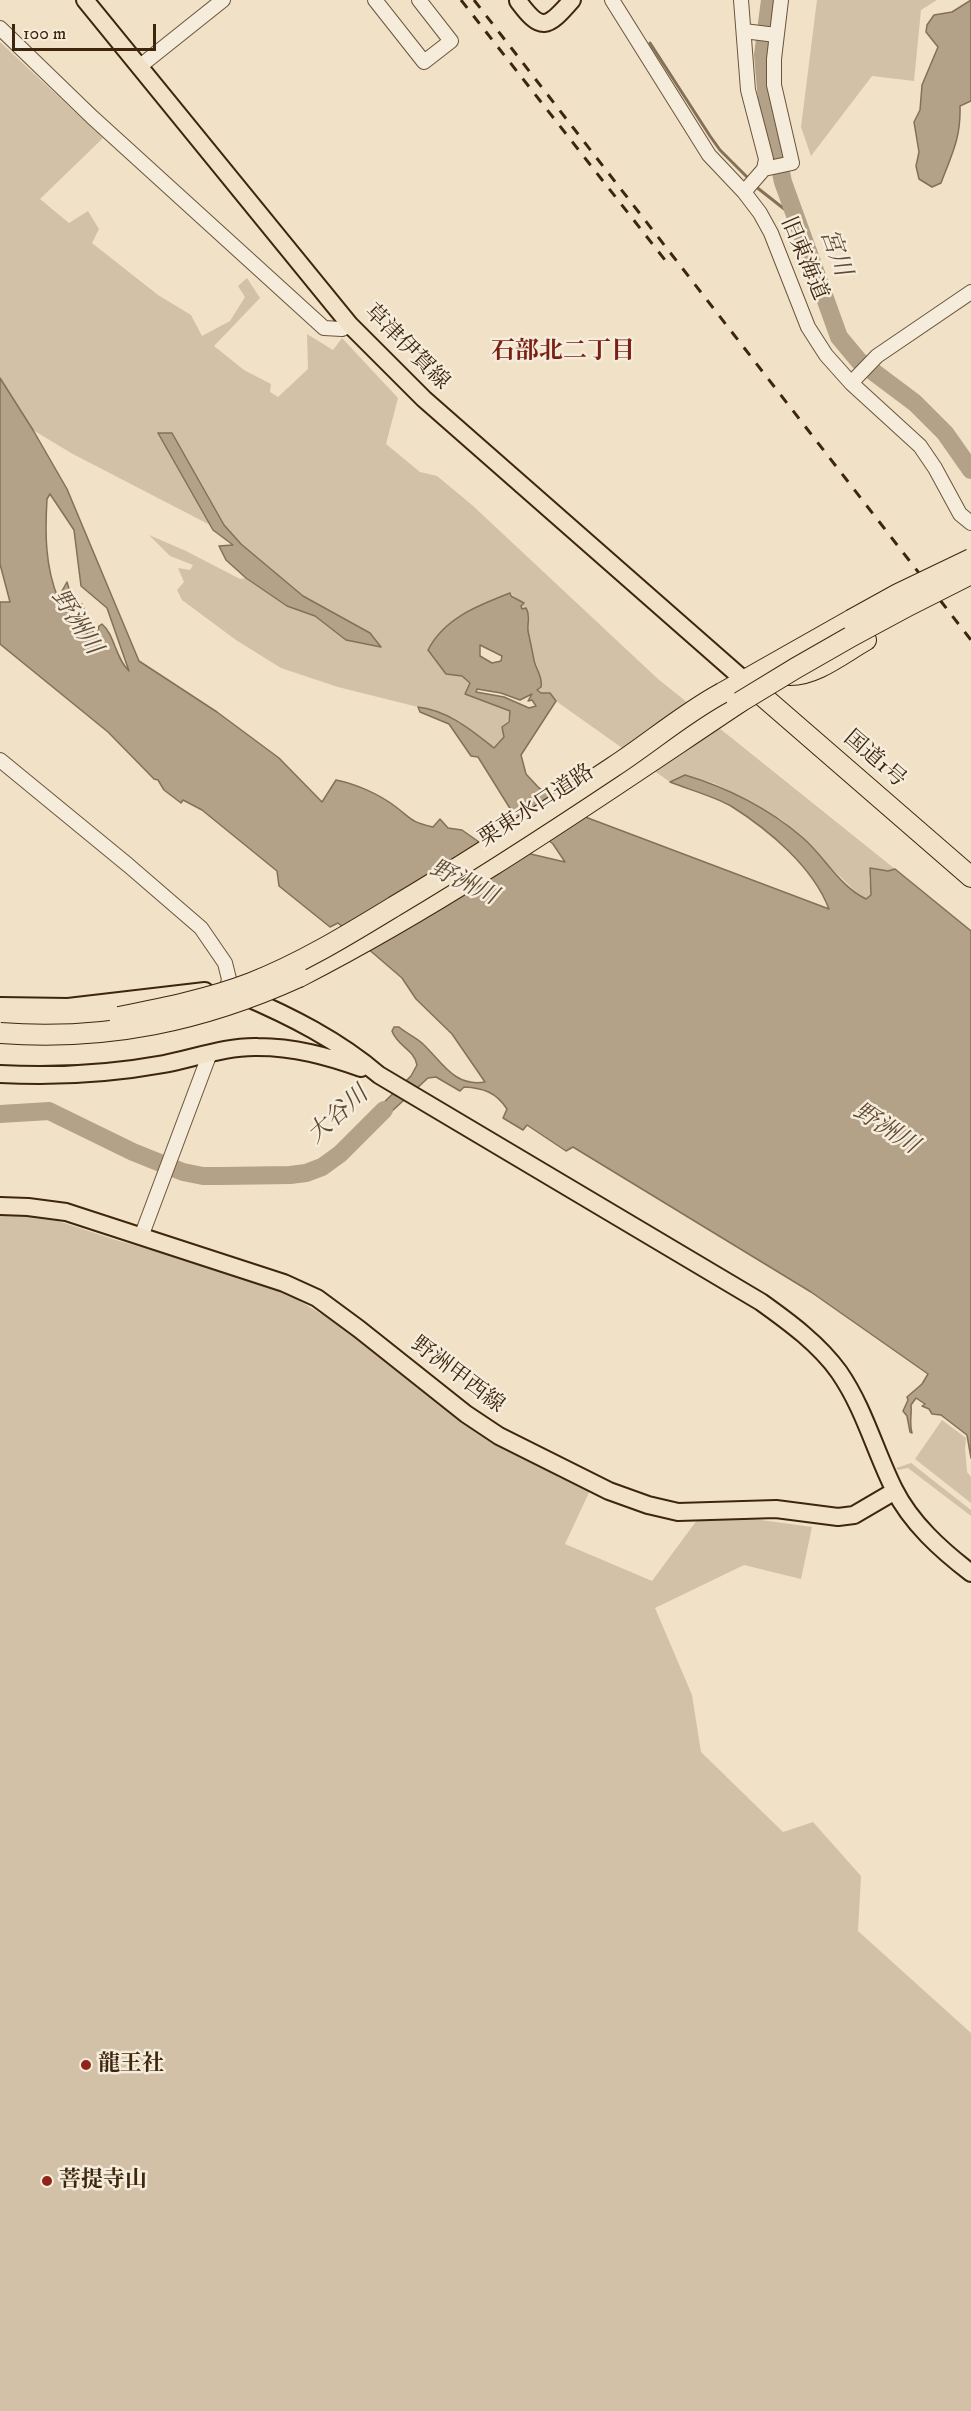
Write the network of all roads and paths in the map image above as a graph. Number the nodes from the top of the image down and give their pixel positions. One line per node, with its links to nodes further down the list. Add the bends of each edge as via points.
1 (85, 0): 13 (main road, 草津伊賀線)
2 (223, 0): 13 (street)
3 (376, 0): 4 (street, via 424,62 450,41)
4 (419, 0)
5 (518, 0): 6 (main road, via 533,20 542,23 553,19)
6 (572, 0)
7 (612, 0): 15 (street, 旧東海道, via 709,155)
8 (741, 0): 11 (street)
9 (781, 0): 12 (street)
10 (0, 28): 17 (street, via 324,328 342,329)
11 (748, 32): 12 (street); 14 (street, via 748,90)
12 (775, 35): 14 (street, via 774,85 792,163)
13 (139, 66): 17 (main road, 草津伊賀線)
14 (768, 168): 15 (street)
15 (744, 192): 18 (street, 旧東海道, via 771,233 808,327 826,355)
16 (971, 292): 18 (street, via 877,356)
17 (350, 325): 23 (main road, 草津伊賀線, via 424,399)
18 (854, 380): 19 (street, 旧東海道, via 920,446 960,514)
19 (971, 523)
20 (971, 559): 23 (highway, 栗東水口道路, bridge, via 898,594)
21 (971, 574): 29 (highway, 栗東水口道路, bridge, via 818,653 439,899 299,977 228,1006 162,1024 85,1035)
22 (971, 588): 23 (highway, via 817,668 797,675)
23 (744, 680): 25 (highway, 国道1号); 28 (highway, 栗東水口道路, bridge, via 698,706 643,748 525,826 287,967 226,992 158,1010 83,1021)
24 (0, 760): 26 (street, via 201,928 225,963)
25 (971, 877)
26 (227, 988): 27 (main road, via 68,1007); 32 (main road, via 291,1016)
27 (0, 1006)
28 (0, 1020)
29 (0, 1033)
30 (210, 1053): 31 (main road, via 96,1074); 32 (main road, via 257,1047 295,1049); 34 (street)
31 (0, 1074)
32 (385, 1078): 35 (main road, via 794,1325 839,1372)
33 (0, 1206): 34 (main road, 野洲甲西線, via 66,1212)
34 (141, 1237): 35 (main road, 野洲甲西線, via 284,1283 317,1298 499,1436 609,1491 648,1505 678,1512 776,1509 838,1517 854,1515)
35 (895, 1491): 36 (main road, via 917,1524)
36 (971, 1574)

